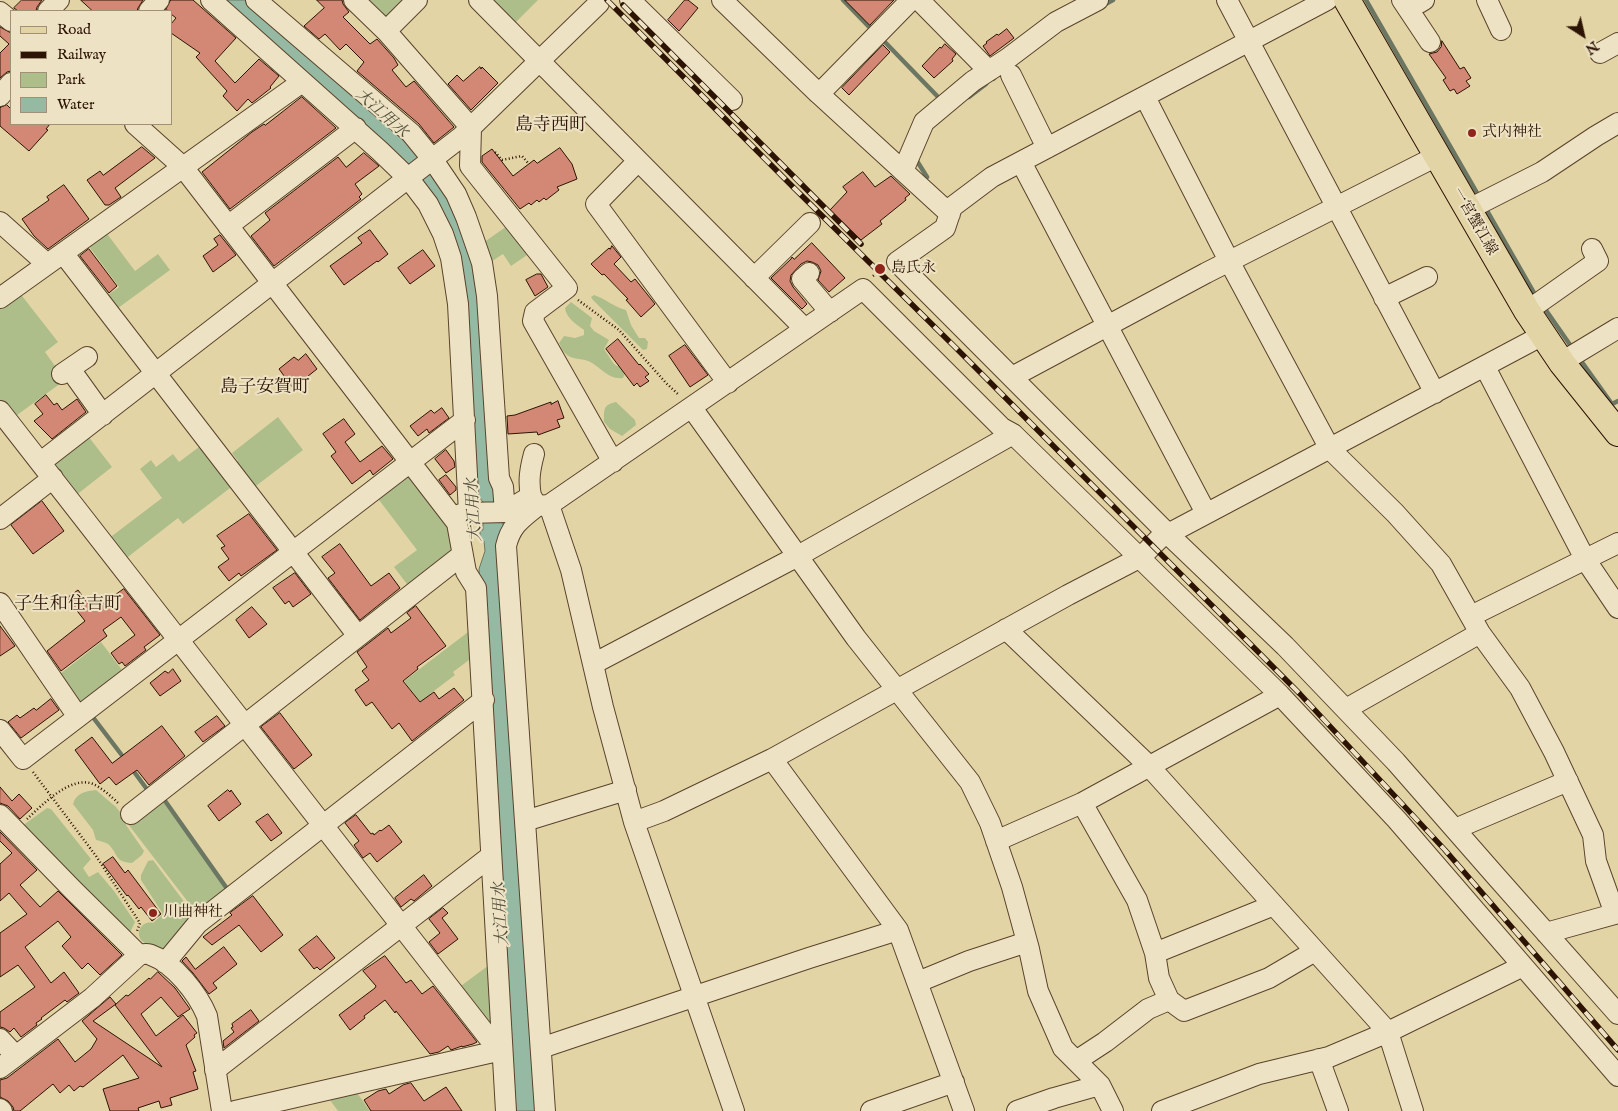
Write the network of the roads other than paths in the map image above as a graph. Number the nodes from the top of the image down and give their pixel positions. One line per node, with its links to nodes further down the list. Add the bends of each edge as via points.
1 (59, 0): 19 (street)
2 (160, 0): 20 (street)
3 (211, 0): 32 (street)
4 (256, 0): 44 (street, via 411,133)
5 (354, 0): 24 (street)
6 (417, 0): 24 (street)
7 (479, 0): 29 (street)
8 (630, 0): 37 (street)
9 (911, 0): 34 (street)
10 (919, 0): 30 (street)
11 (1098, 0): 30 (street, via 1056,22)
12 (1227, 0): 25 (street)
13 (1327, 0): 25 (street)
14 (1346, 0): 43 (main road, 一宮蟹江線)
15 (1487, 0): 23 (street)
16 (1415, 1): 26 (street)
17 (729, 2): 34 (street)
18 (599, 3): 29 (street)
19 (49, 10)
20 (150, 10)
21 (0, 12): 22 (street)
22 (10, 21)
23 (1501, 30)
24 (386, 31): 41 (street)
25 (1250, 42): 36 (street); 51 (street)
26 (1430, 42)
27 (1618, 43): 28 (street)
28 (1600, 53)
29 (539, 61): 41 (street); 45 (street)
30 (989, 71): 48 (street, via 924,122)
31 (1011, 75): 42 (street)
32 (302, 82): 40 (street); 47 (street)
33 (10, 84): 35 (street)
34 (818, 94): 48 (street)
35 (0, 96)
36 (1145, 97): 42 (street); 58 (street)
37 (732, 100)
38 (1618, 123): 50 (street, via 1542,172)
39 (136, 125): 47 (street)
40 (356, 128): 49 (street); 55 (street)
41 (471, 128): 44 (street); 86 (street, via 470,166 567,288 535,312 533,321)
42 (1047, 148): 46 (street)
43 (1437, 156): 50 (main road, 一宮蟹江線); 51 (street)
44 (433, 160): 49 (street); 91 (street, via 456,194 482,263 499,478)
45 (638, 160): 61 (street); 75 (street, via 596,204)
46 (1022, 162): 52 (street, via 992,177 952,207); 67 (street)
47 (183, 167): 55 (street); 57 (street)
48 (902, 171): 52 (street)
49 (411, 178): 62 (street); 81 (street, via 443,234 451,258 458,304)
50 (1477, 205): 65 (main road, 一宮蟹江線)
51 (1336, 207): 58 (street); 64 (street)
52 (950, 214): 76 (street, via 945,228 897,262)
53 (0, 222): 57 (street)
54 (810, 223): 61 (street)
55 (228, 226): 62 (street)
56 (1592, 250): 65 (street, via 1598,261)
57 (55, 258): 63 (street); 74 (street)
58 (1229, 261): 67 (street); 84 (street)
59 (809, 272): 66 (street, via 802,279)
60 (1427, 277): 64 (street)
61 (754, 278): 69 (street)
62 (273, 284): 74 (street); 88 (street)
63 (0, 298)
64 (1384, 298): 77 (street)
65 (1536, 305): 70 (main road, 一宮蟹江線)
66 (830, 312): 69 (street); 83 (street, via 863,289 1002,428)
67 (1108, 326): 76 (street); 92 (street)
68 (1618, 328): 71 (street)
69 (805, 329): 75 (street)
70 (1543, 335): 71 (main road, 一宮蟹江線); 73 (street)
71 (1571, 356): 82 (main road, 一宮蟹江線)
72 (87, 357): 80 (street, via 66,372)
73 (1485, 367): 77 (street); 101 (street)
74 (156, 374): 80 (street); 97 (street)
75 (723, 378): 78 (street)
76 (1012, 378): 95 (street)
77 (1435, 393): 84 (street)
78 (687, 403): 86 (street); 99 (street)
79 (0, 411): 87 (street)
80 (103, 415): 87 (street)
81 (464, 420): 88 (street); 93 (street)
82 (1618, 433)
83 (1013, 434): 99 (street); 100 (street)
84 (1330, 449): 92 (street); 104 (street, via 1396,513 1441,564)
85 (534, 454): 90 (street, via 529,482)
86 (610, 455): 90 (street)
87 (41, 462): 89 (street)
88 (410, 462): 93 (street); 97 (street)
89 (53, 478): 94 (street); 107 (street)
90 (539, 502): 91 (street); 108 (street, via 571,570); 123 (street, via 509,532 506,546)
91 (505, 512): 93 (street)
92 (1206, 513): 95 (street)
93 (468, 517): 98 (street)
94 (0, 520)
95 (1167, 533): 100 (street); 112 (street)
96 (1618, 543): 101 (street)
97 (293, 551): 106 (street); 107 (street)
98 (462, 555): 106 (street); 111 (street, via 466,572 476,588)
99 (798, 556): 108 (street); 109 (street, via 856,638)
100 (1141, 557): 105 (street); 110 (street)
101 (1585, 559): 103 (street); 104 (street)
102 (0, 603): 113 (street)
103 (1618, 608)
104 (1475, 625): 112 (street); 118 (street, via 1520,688)
105 (1006, 629): 109 (street); 117 (street)
106 (358, 636): 114 (street)
107 (178, 640): 113 (street); 114 (street)
108 (593, 664): 119 (street)
109 (898, 690): 116 (street); 127 (street, via 970,782)
110 (1280, 695): 117 (street); 139 (street, via 1397,820)
111 (484, 700): 125 (street); 128 (street)
112 (1346, 709): 126 (street)
113 (78, 717): 115 (street, via 23,759)
114 (245, 725): 121 (street); 125 (street)
115 (0, 730)
116 (772, 759): 124 (street); 132 (street)
117 (1148, 765): 120 (street); 129 (street)
118 (1568, 781): 126 (street); 130 (street, via 1593,835 1596,861)
119 (626, 790): 123 (street); 124 (street)
120 (1082, 803): 127 (street); 137 (street, via 1137,900)
121 (131, 814)
122 (0, 815): 135 (street)
123 (525, 821): 146 (street)
124 (634, 822): 141 (street)
125 (323, 825): 131 (street); 138 (street, via 198,923)
126 (1455, 829): 133 (street)
127 (996, 841): 134 (street)
128 (491, 856): 131 (street); 147 (street)
129 (1274, 905): 136 (street); 137 (street)
130 (1617, 913): 133 (street)
131 (402, 926): 147 (street); 152 (street)
132 (898, 930): 140 (street); 141 (street)
133 (1546, 933): 143 (street)
134 (1027, 942): 140 (street); 150 (street, via 1038,991 1063,1048)
135 (135, 951): 138 (street, via 150,954); 148 (street, via 92,998)
136 (1315, 951): 142 (street, via 1269,978 1184,1011); 144 (street)
137 (1155, 953): 142 (street, via 1160,978)
138 (165, 963): 152 (street, via 202,1002)
139 (1523, 966): 144 (street); 153 (street)
140 (918, 982): 154 (street)
141 (695, 996): 146 (street); 160 (street)
142 (1170, 1000): 150 (street, via 1148,1009)
143 (1618, 1014)
144 (1388, 1032): 149 (street); 167 (street)
145 (0, 1039): 148 (street)
146 (541, 1048): 159 (street)
147 (502, 1050): 157 (street); 158 (street)
148 (16, 1056): 151 (street)
149 (1319, 1059): 165 (street, via 1258,1074); 166 (street)
150 (1076, 1061): 155 (street)
151 (0, 1068)
152 (216, 1070): 156 (street)
153 (1618, 1076)
154 (954, 1082): 161 (street); 162 (street)
155 (1100, 1085): 163 (street); 164 (street)
156 (222, 1111)
157 (235, 1111)
158 (506, 1111)
159 (545, 1111)
160 (734, 1111)
161 (871, 1111)
162 (964, 1111)
163 (1017, 1111)
164 (1113, 1111)
165 (1162, 1111)
166 (1338, 1111)
167 (1413, 1111)

